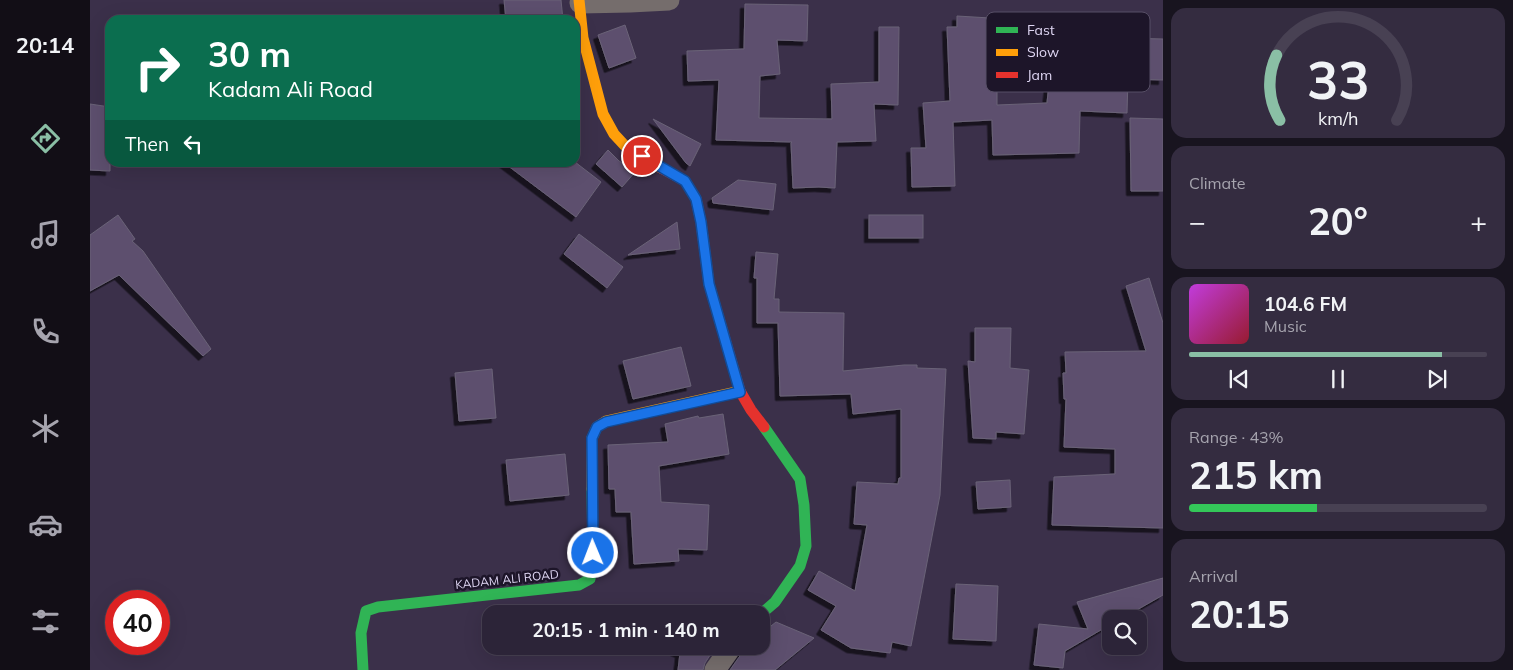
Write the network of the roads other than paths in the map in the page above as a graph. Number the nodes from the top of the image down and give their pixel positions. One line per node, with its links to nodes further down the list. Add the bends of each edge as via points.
1 (669, 0): 2 (street)
2 (580, 1): 3 (street, via 583,38 603,114 614,134 627,148 685,181 696,199 709,284)
3 (740, 392): 4 (street, via 800,479 804,505 806,546 800,566); 6 (street, KADAM ALI ROAD, via 606,422 597,427 592,438 593,553 590,579 579,585 378,607 366,611 360,639)
4 (770, 606)
5 (725, 655): 7 (street)
6 (363, 670)
7 (715, 670)

